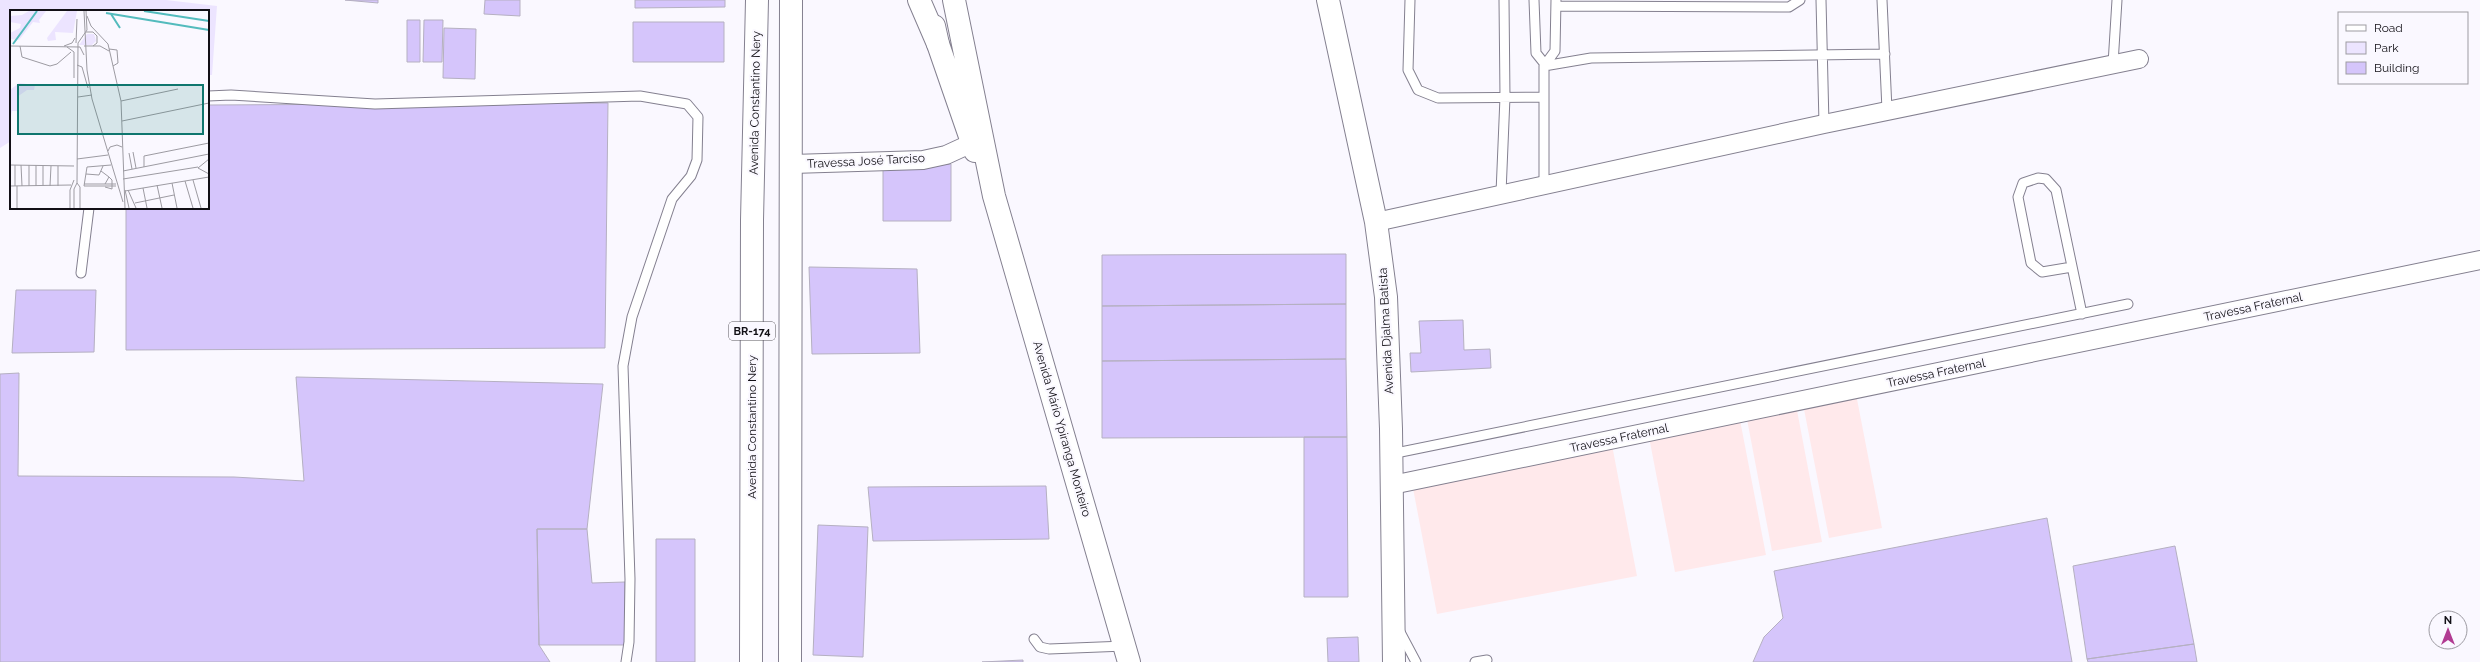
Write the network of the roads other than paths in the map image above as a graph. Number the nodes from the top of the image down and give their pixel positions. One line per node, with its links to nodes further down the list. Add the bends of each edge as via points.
1 (757, 0): 44 (main road, Avenida Constantino Nery / BR-174, via 752,227)
2 (791, 0): 27 (main road, BR-174)
3 (920, 0): 15 (main road)
4 (930, 0): 15 (main road, Avenida Mário Ypiranga Monteiro)
5 (954, 0): 26 (main road, Avenida Mário Ypiranga Monteiro)
6 (1328, 0): 31 (main road, Avenida Djalma Batista)
7 (1410, 0): 22 (lane, via 1408,70 1418,90 1438,98)
8 (1504, 0): 22 (lane)
9 (1534, 0): 20 (lane, via 1536,53)
10 (1800, 0): 14 (lane, via 1789,7)
11 (1821, 0): 16 (lane)
12 (1882, 0): 17 (lane)
13 (2117, 0): 19 (lane)
14 (1557, 3): 20 (lane, via 1555,51)
15 (938, 44): 26 (main road, Avenida Mário Ypiranga Monteiro)
16 (1822, 54): 17 (lane); 20 (lane, via 1591,58); 25 (lane)
17 (1884, 54): 24 (lane)
18 (2139, 59): 19 (street)
19 (2113, 64): 24 (street)
20 (1544, 65): 23 (lane)
21 (209, 96): 43 (lane, via 231,95 375,104 640,96 687,104 698,117 697,160 691,176 672,198 632,317 623,366 630,579 629,642)
22 (1505, 97): 23 (lane); 29 (lane)
23 (1544, 97): 28 (lane)
24 (1887, 110): 25 (street)
25 (1824, 124): 28 (street)
26 (977, 140): 27 (street, Travessa José Tarciso, via 946,155 923,160); 41 (main road, Avenida Mário Ypiranga Monteiro)
27 (792, 164): 45 (main road, BR-174)
28 (1544, 185): 29 (street)
29 (1501, 193): 31 (street)
30 (89, 209): 34 (lane)
31 (1376, 222): 37 (main road, Avenida Djalma Batista, via 1386,297)
32 (2480, 260): 38 (street, Travessa Fraternal)
33 (2072, 268): 33 (lane, via 2056,190 2046,179 2030,179 2023,183 2018,197 2031,263 2042,272); 36 (lane)
34 (81, 273)
35 (2128, 304): 36 (lane)
36 (2082, 314): 37 (lane)
37 (1391, 454): 38 (main road, Avenida Djalma Batista)
38 (1392, 484): 39 (main road, Avenida Djalma Batista)
39 (1392, 618): 46 (main road, Avenida Djalma Batista); 47 (lane, Avenida Djalma Batista)
40 (1034, 639): 41 (lane, via 1040,647 1049,649)
41 (1127, 654)
42 (1487, 660): 48 (lane)
43 (626, 662)
44 (751, 662)
45 (790, 662)
46 (1394, 662)
47 (1416, 662)
48 (1475, 662)

